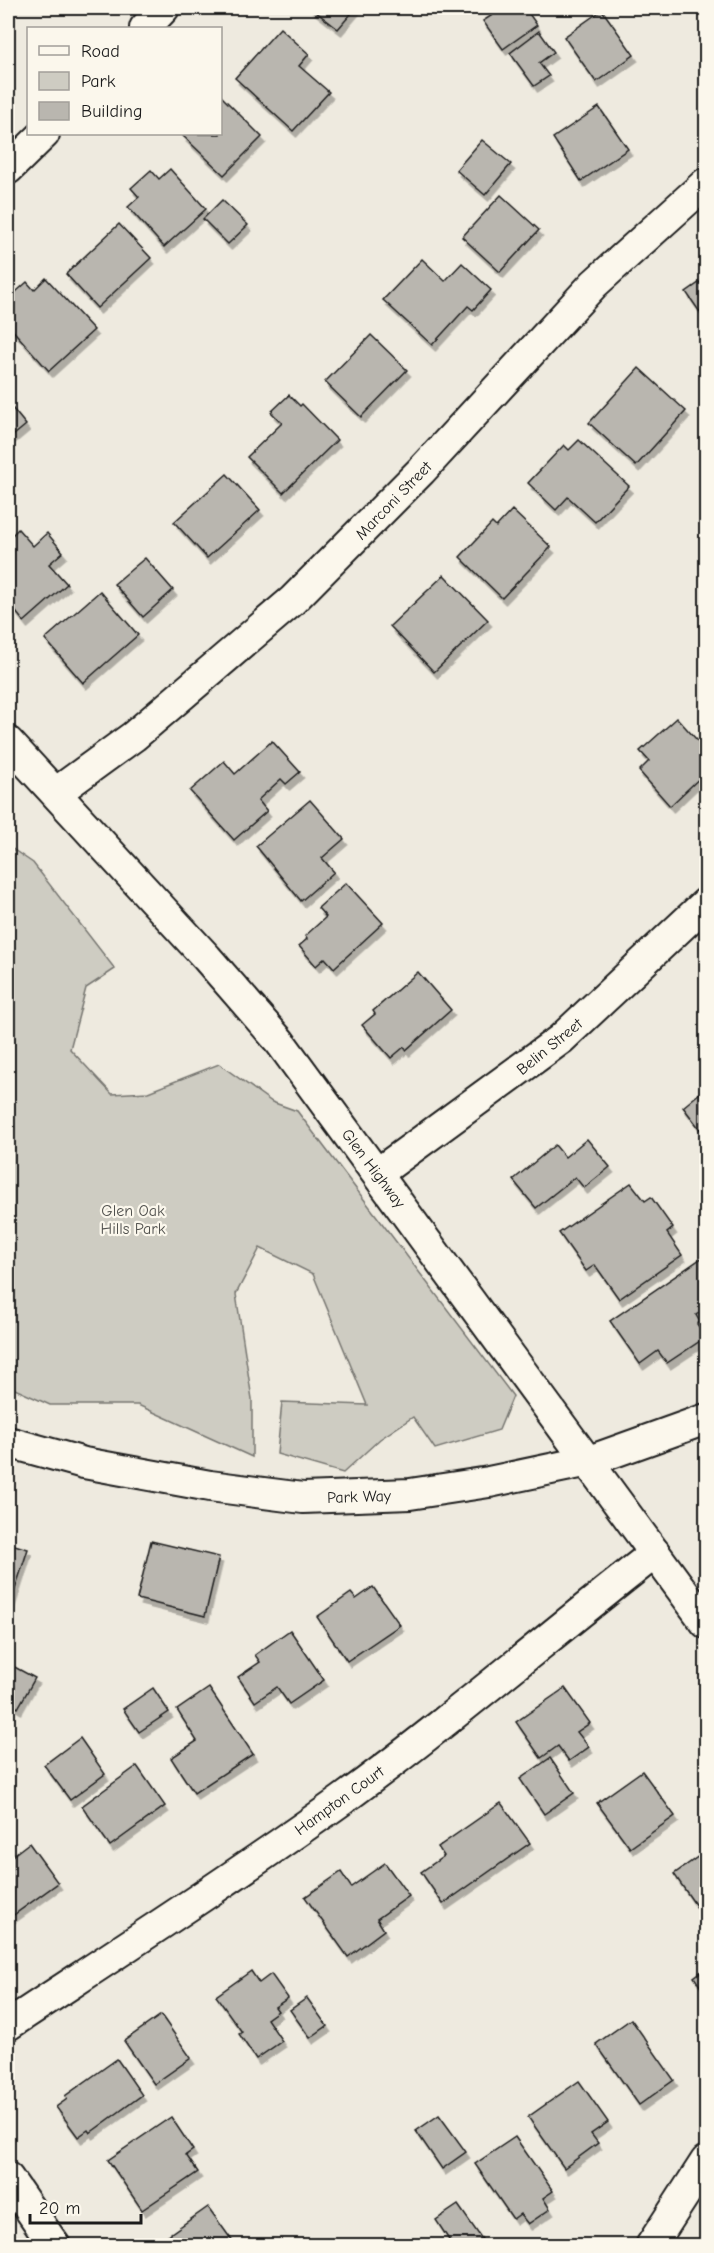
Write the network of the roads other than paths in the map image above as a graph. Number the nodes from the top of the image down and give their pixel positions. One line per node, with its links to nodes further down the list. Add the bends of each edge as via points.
1 (164, 8): 2 (street)
2 (146, 27)
3 (43, 135): 4 (street)
4 (8, 169)
5 (706, 183): 7 (street, Marconi Street, via 594,284 421,471 292,601 134,736)
6 (8, 742): 7 (street, Glen Highway)
7 (57, 792): 9 (street, Glen Highway, via 280,1042)
8 (706, 903): 9 (street, Belin Street, via 561,1039)
9 (378, 1173): 12 (street, Glen Highway)
10 (706, 1419): 12 (street, Park Way)
11 (8, 1442): 12 (street, Park Way, via 84,1463 303,1498 410,1494)
12 (589, 1461): 13 (street, Glen Highway)
13 (655, 1553): 14 (street, Glen Highway); 15 (street, Hampton Court, via 344,1798 243,1870)
14 (706, 1623)
15 (8, 2025)
16 (706, 2161): 19 (street)
17 (8, 2178): 18 (street)
18 (55, 2246)
19 (651, 2246)

